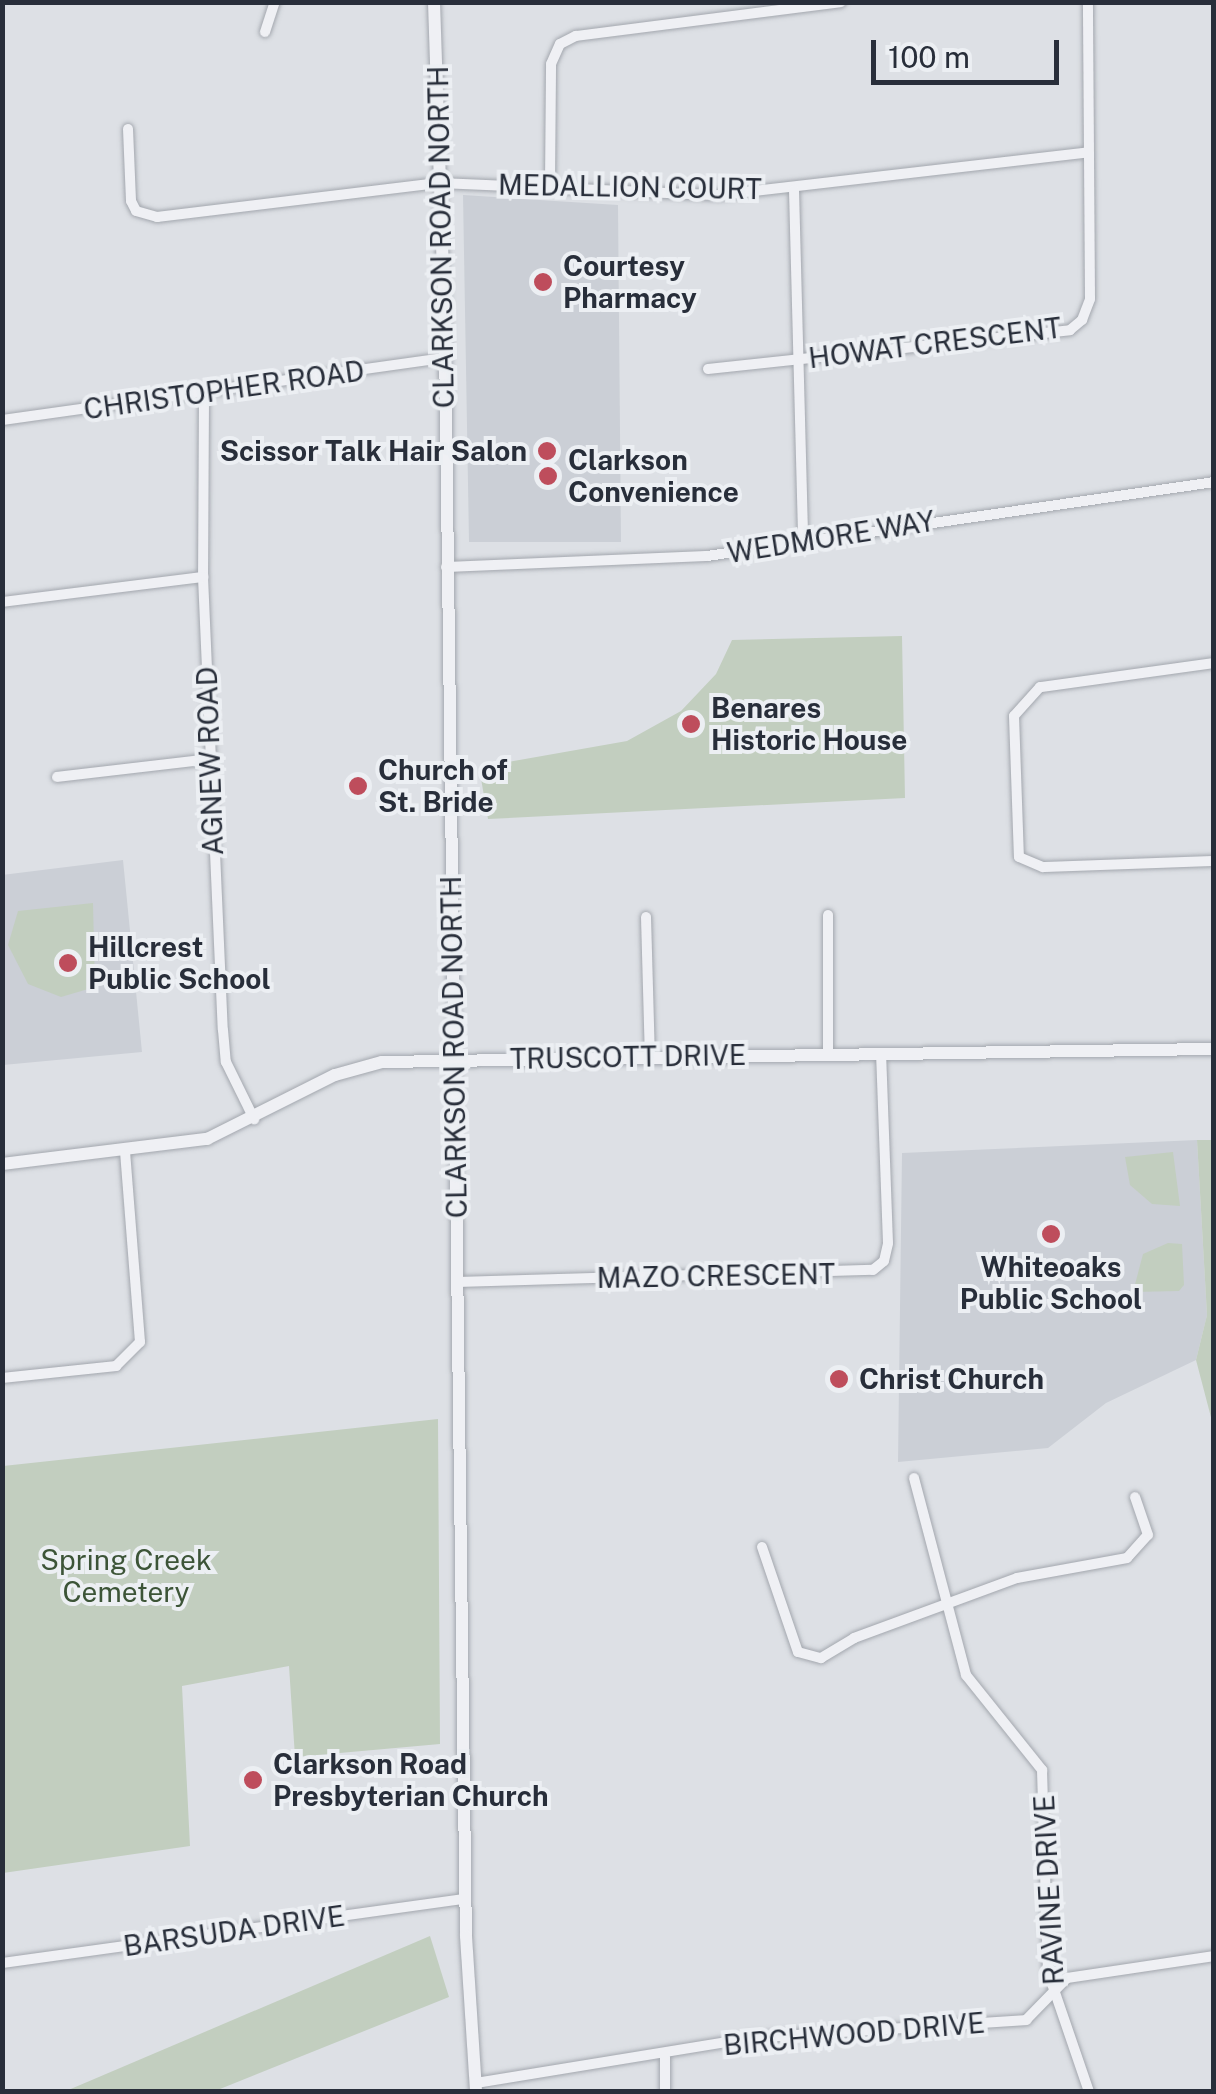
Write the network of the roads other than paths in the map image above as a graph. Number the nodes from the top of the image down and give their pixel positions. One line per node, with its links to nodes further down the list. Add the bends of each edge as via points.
1 (275, 2): 5 (street)
2 (434, 2): 8 (street, CLARKSON ROAD NORTH)
3 (841, 2): 9 (street, via 576,36 560,44 551,64)
4 (1088, 2): 7 (street, HOWAT CRESCENT)
5 (264, 32)
6 (128, 128): 8 (street, MEDALLION COURT, via 131,201 145,216)
7 (1089, 152): 10 (street, MEDALLION COURT); 12 (street, HOWAT CRESCENT, via 1090,299 1070,330)
8 (440, 183): 9 (street, MEDALLION COURT); 11 (street, CLARKSON ROAD NORTH)
9 (550, 184): 10 (street, MEDALLION COURT, via 720,195)
10 (794, 190): 12 (street)
11 (446, 358): 14 (street, CHRISTOPHER ROAD); 18 (street, CLARKSON ROAD NORTH)
12 (798, 360): 13 (street, HOWAT CRESCENT); 17 (street)
13 (708, 368)
14 (204, 396): 15 (street, CHRISTOPHER ROAD); 19 (street, AGNEW ROAD)
15 (2, 420)
16 (1214, 482): 17 (street, WEDMORE WAY)
17 (802, 540): 18 (street, WEDMORE WAY, via 707,556)
18 (446, 567): 31 (street, CLARKSON ROAD NORTH)
19 (203, 578): 20 (street); 22 (street, AGNEW ROAD)
20 (2, 602)
21 (1214, 663): 24 (street, via 1040,687 1014,716 1019,856 1043,867)
22 (210, 759): 23 (street); 32 (street, AGNEW ROAD, via 226,1062)
23 (57, 777)
24 (1214, 861)
25 (828, 915): 28 (street)
26 (646, 917): 30 (street)
27 (1214, 1048): 29 (street, TRUSCOTT DRIVE)
28 (828, 1053): 29 (street, TRUSCOTT DRIVE); 30 (street, TRUSCOTT DRIVE)
29 (881, 1054): 35 (street, MAZO CRESCENT, via 888,1242 884,1261 873,1270)
30 (650, 1056): 31 (street, TRUSCOTT DRIVE)
31 (455, 1060): 32 (street, TRUSCOTT DRIVE, via 357,1066); 35 (street, CLARKSON ROAD NORTH)
32 (254, 1119): 33 (street, TRUSCOTT DRIVE, via 207,1139)
33 (125, 1152): 34 (street, TRUSCOTT DRIVE); 36 (street, via 140,1342 116,1366)
34 (2, 1164)
35 (457, 1282): 41 (street, CLARKSON ROAD NORTH)
36 (2, 1378)
37 (914, 1478): 40 (street, RAVINE DRIVE)
38 (1135, 1497): 40 (street, via 1148,1534 1127,1558 1017,1578)
39 (762, 1547): 40 (street, via 798,1652 809,1660)
40 (944, 1604): 44 (street, RAVINE DRIVE, via 966,1676 1042,1770)
41 (465, 1899): 43 (street, BARSUDA DRIVE); 46 (street, CLARKSON ROAD NORTH)
42 (1214, 1956): 44 (street, BIRCHWOOD DRIVE, via 1090,1971)
43 (2, 1963)
44 (1052, 1990): 45 (street, BIRCHWOOD DRIVE, via 1026,2020 750,2038); 48 (street, RAVINE DRIVE)
45 (665, 2056): 46 (street, BIRCHWOOD DRIVE); 47 (street)
46 (476, 2087)
47 (665, 2092)
48 (1089, 2092)

